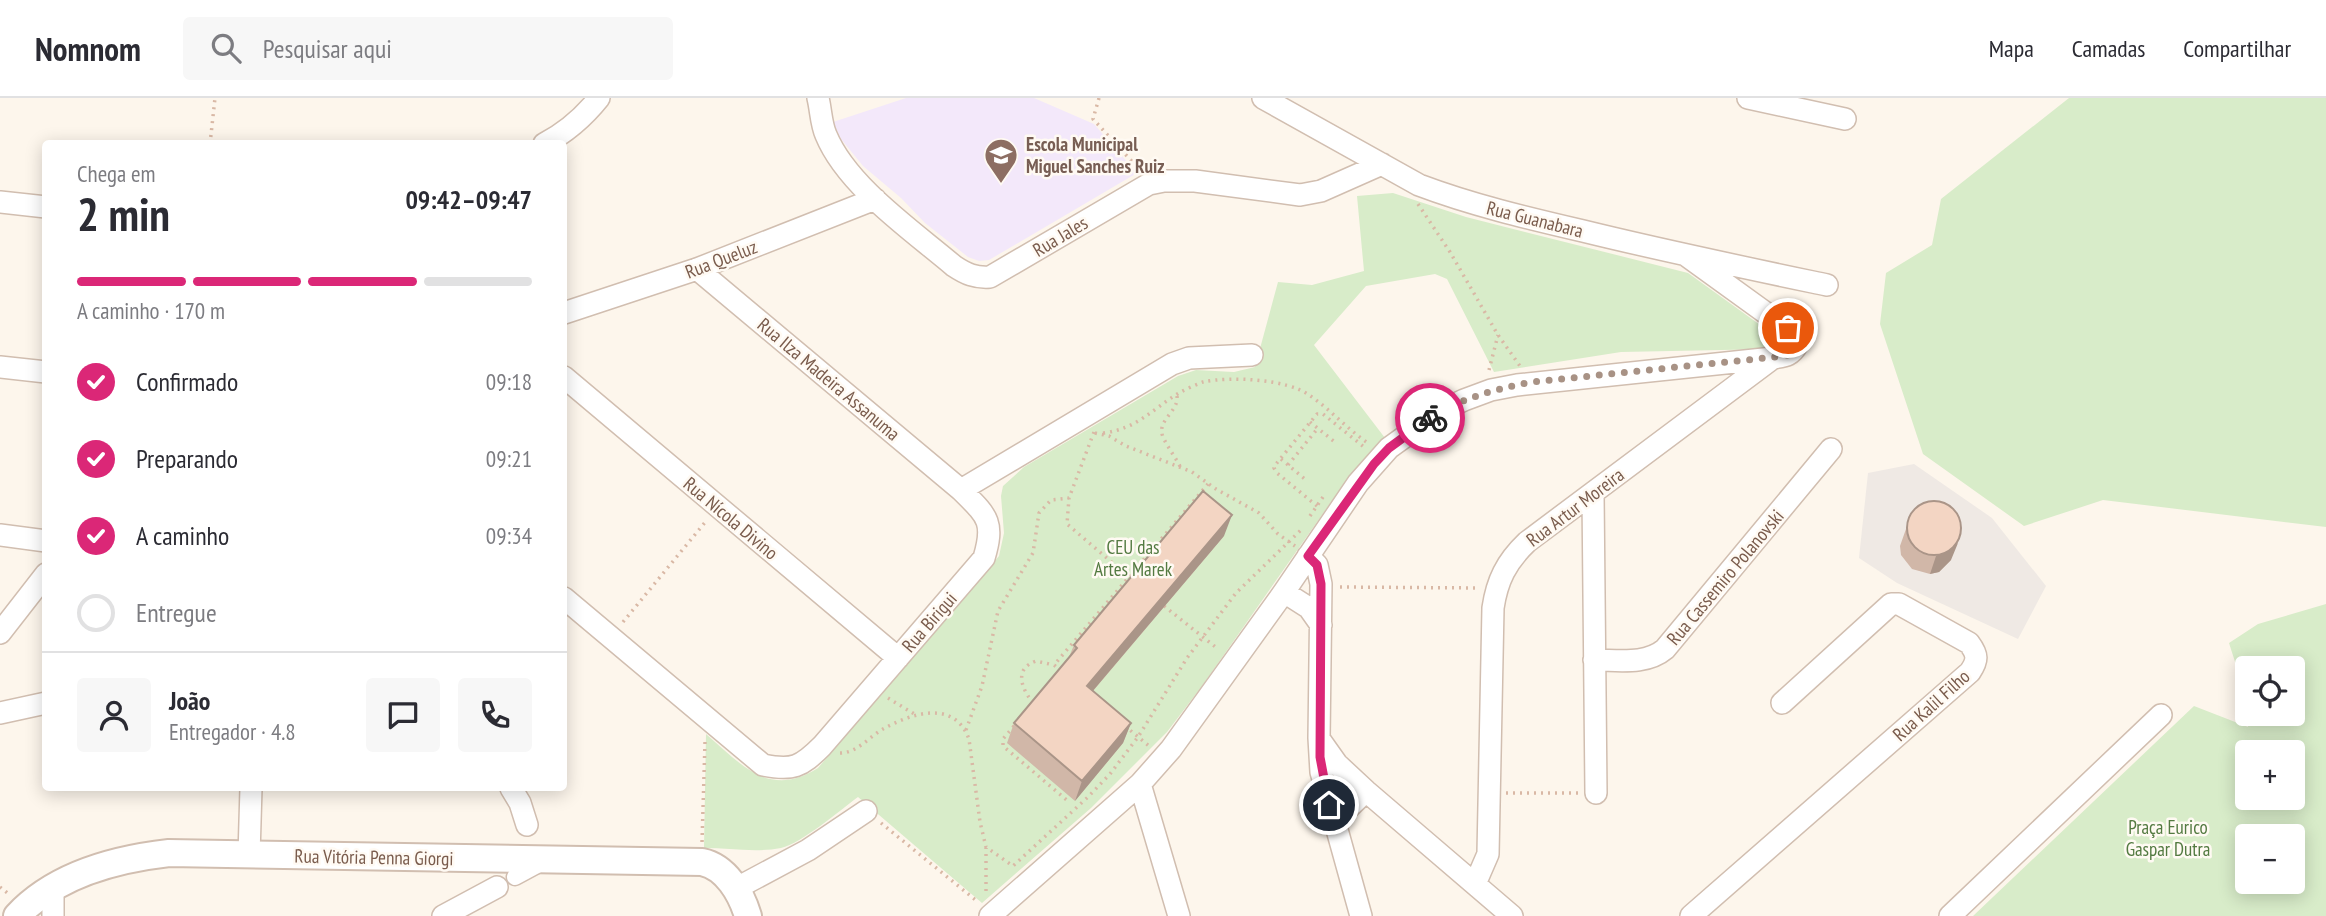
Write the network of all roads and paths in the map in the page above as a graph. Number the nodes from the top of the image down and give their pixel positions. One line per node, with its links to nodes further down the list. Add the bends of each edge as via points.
1 (215, 98): 8 (path)
2 (599, 98): 9 (street, via 585,116)
3 (818, 98): 13 (street, Rua Jales, via 825,134 840,161)
4 (1098, 98): 11 (path, via 1093,119)
5 (1263, 98): 10 (street, Rua Guanabara)
6 (1748, 98): 7 (street)
7 (1844, 119)
8 (210, 140)
9 (552, 140)
10 (1382, 164): 11 (street, Rua Jales, via 1321,191 1300,195 1195,181); 12 (street, Rua Guanabara)
11 (1149, 184): 13 (street, Rua Jales, via 990,277 979,278 954,266)
12 (1419, 185): 16 (street, Rua Guanabara, via 1489,208); 20 (path, via 1418,205)
13 (876, 199): 17 (street, Rua Queluz)
14 (0, 202): 15 (street)
15 (42, 207)
16 (1687, 256): 18 (street, Rua Guanabara); 22 (street, Rua Artur Moreira, via 1788,328 1797,345 1793,352)
17 (697, 269): 19 (street, Rua Queluz); 43 (street, Rua Ilza Madeira Assanuma)
18 (1828, 285)
19 (567, 312)
20 (1498, 335): 26 (path); 27 (path)
21 (1252, 355): 30 (street, via 1189,358 1172,364)
22 (1773, 358): 26 (street); 44 (street, Rua Artur Moreira)
23 (0, 367): 24 (street)
24 (42, 372)
25 (567, 380): 47 (street, Rua Nícola Divino)
26 (1532, 382): 27 (street)
27 (1483, 393): 51 (street, via 1439,412 1389,448 1358,483)
28 (1177, 394): 32 (path, via 1130,427); 35 (path, via 1206,382 1286,384 1309,394); 39 (path, via 1178,401 1162,429)
29 (1310, 421): 31 (path); 35 (path, via 1323,414 1364,447); 37 (path)
30 (1091, 425): 32 (path); 43 (street); 45 (path)
31 (1318, 428): 34 (path); 38 (path)
32 (1103, 433): 39 (path)
33 (1377, 442): 35 (path)
34 (1336, 443)
35 (1367, 443)
36 (1831, 449): 66 (street, Rua Cassemiro Polanovski, via 1665,649 1644,660)
37 (1280, 458): 38 (path); 46 (path, via 1274,468 1277,473)
38 (1288, 465): 40 (path)
39 (1181, 467): 41 (path)
40 (1306, 480)
41 (1208, 484): 50 (path, via 1258,513); 52 (path)
42 (1329, 488): 46 (path)
43 (961, 490): 65 (street, Rua Birigui, via 988,522 984,558)
44 (1593, 494): 56 (street, Rua Artur Moreira, via 1516,552); 66 (street)
45 (1069, 498): 52 (path, via 1067,524); 81 (path, via 1051,500 1039,513 1033,553 998,611 982,686)
46 (1317, 506): 50 (path)
47 (718, 507): 63 (path); 65 (street, Rua Nícola Divino)
48 (0, 535): 49 (street)
49 (42, 540)
50 (1288, 541): 51 (path); 62 (path, via 1236,593)
51 (1308, 556): 55 (street, via 1317,565); 57 (street)
52 (1129, 577): 54 (path); 67 (path)
53 (42, 579): 61 (street)
54 (1136, 582)
55 (1321, 586): 56 (path); 60 (street)
56 (1496, 588): 90 (street, Rua Artur Moreira)
57 (1284, 592): 60 (street, via 1309,608); 85 (street)
58 (567, 601): 63 (street, Rua Birigui)
59 (1164, 607): 62 (path)
60 (1321, 625): 83 (street)
61 (0, 633)
62 (1203, 637): 64 (path); 82 (path)
63 (611, 638): 78 (street, Rua Birigui)
64 (1219, 649)
65 (898, 658): 69 (street, Rua Birigui)
66 (1594, 660): 91 (street)
67 (1054, 665): 68 (path); 71 (path, via 1036,662 1025,668 1022,686)
68 (1070, 679)
69 (878, 681): 76 (path, via 896,705); 76 (path, via 892,684 883,694); 84 (street, Rua Birigui)
70 (1040, 695): 71 (path)
71 (1033, 703): 75 (path)
72 (1782, 703): 113 (street, Rua Kalil Filho, via 1891,604 1899,604 1969,643 1977,653 1970,671)
73 (42, 704): 74 (street)
74 (3, 710)
75 (1026, 712)
76 (916, 715): 81 (path, via 945,714); 84 (path, via 882,730 853,751 838,753)
77 (2161, 715): 114 (street)
78 (706, 717): 84 (street, Rua Birigui, via 763,765 794,768); 99 (path)
79 (1118, 720): 82 (path)
80 (1018, 721): 92 (path, via 1003,739 1003,746)
81 (965, 730): 96 (path)
82 (1138, 737): 85 (path); 96 (path, via 1088,797 1013,866)
83 (1319, 738): 89 (street, via 1337,764); 95 (street, via 1324,784)
84 (822, 746)
85 (1163, 758): 86 (street)
86 (1140, 784): 105 (street); 110 (street)
87 (251, 791): 97 (street)
88 (513, 791): 94 (street)
89 (1366, 791): 95 (street, via 1343,812); 101 (street)
90 (1490, 793): 91 (path); 101 (street, Rua Artur Moreira, via 1488,854)
91 (1596, 793)
92 (1069, 802)
93 (866, 811): 102 (street, via 808,850); 105 (path)
94 (527, 825)
95 (1336, 826): 111 (street)
96 (986, 846): 104 (path)
97 (250, 855): 98 (street, Rua Vitória Penna Giorgi); 103 (street, Rua Vitória Penna Giorgi, via 138,857 104,864)
98 (546, 860): 99 (street, Rua Vitória Penna Giorgi); 100 (street)
99 (702, 862): 102 (street, via 713,864)
100 (506, 882): 108 (street)
101 (1475, 884): 112 (street)
102 (735, 888): 109 (street)
103 (53, 889): 106 (street, Rua Vitória Penna Giorgi); 107 (street)
104 (985, 891)
105 (991, 911)
106 (18, 916)
107 (53, 916)
108 (443, 916)
109 (748, 916)
110 (1180, 916)
111 (1361, 916)
112 (1512, 916)
113 (1691, 916)
114 (1950, 916)

